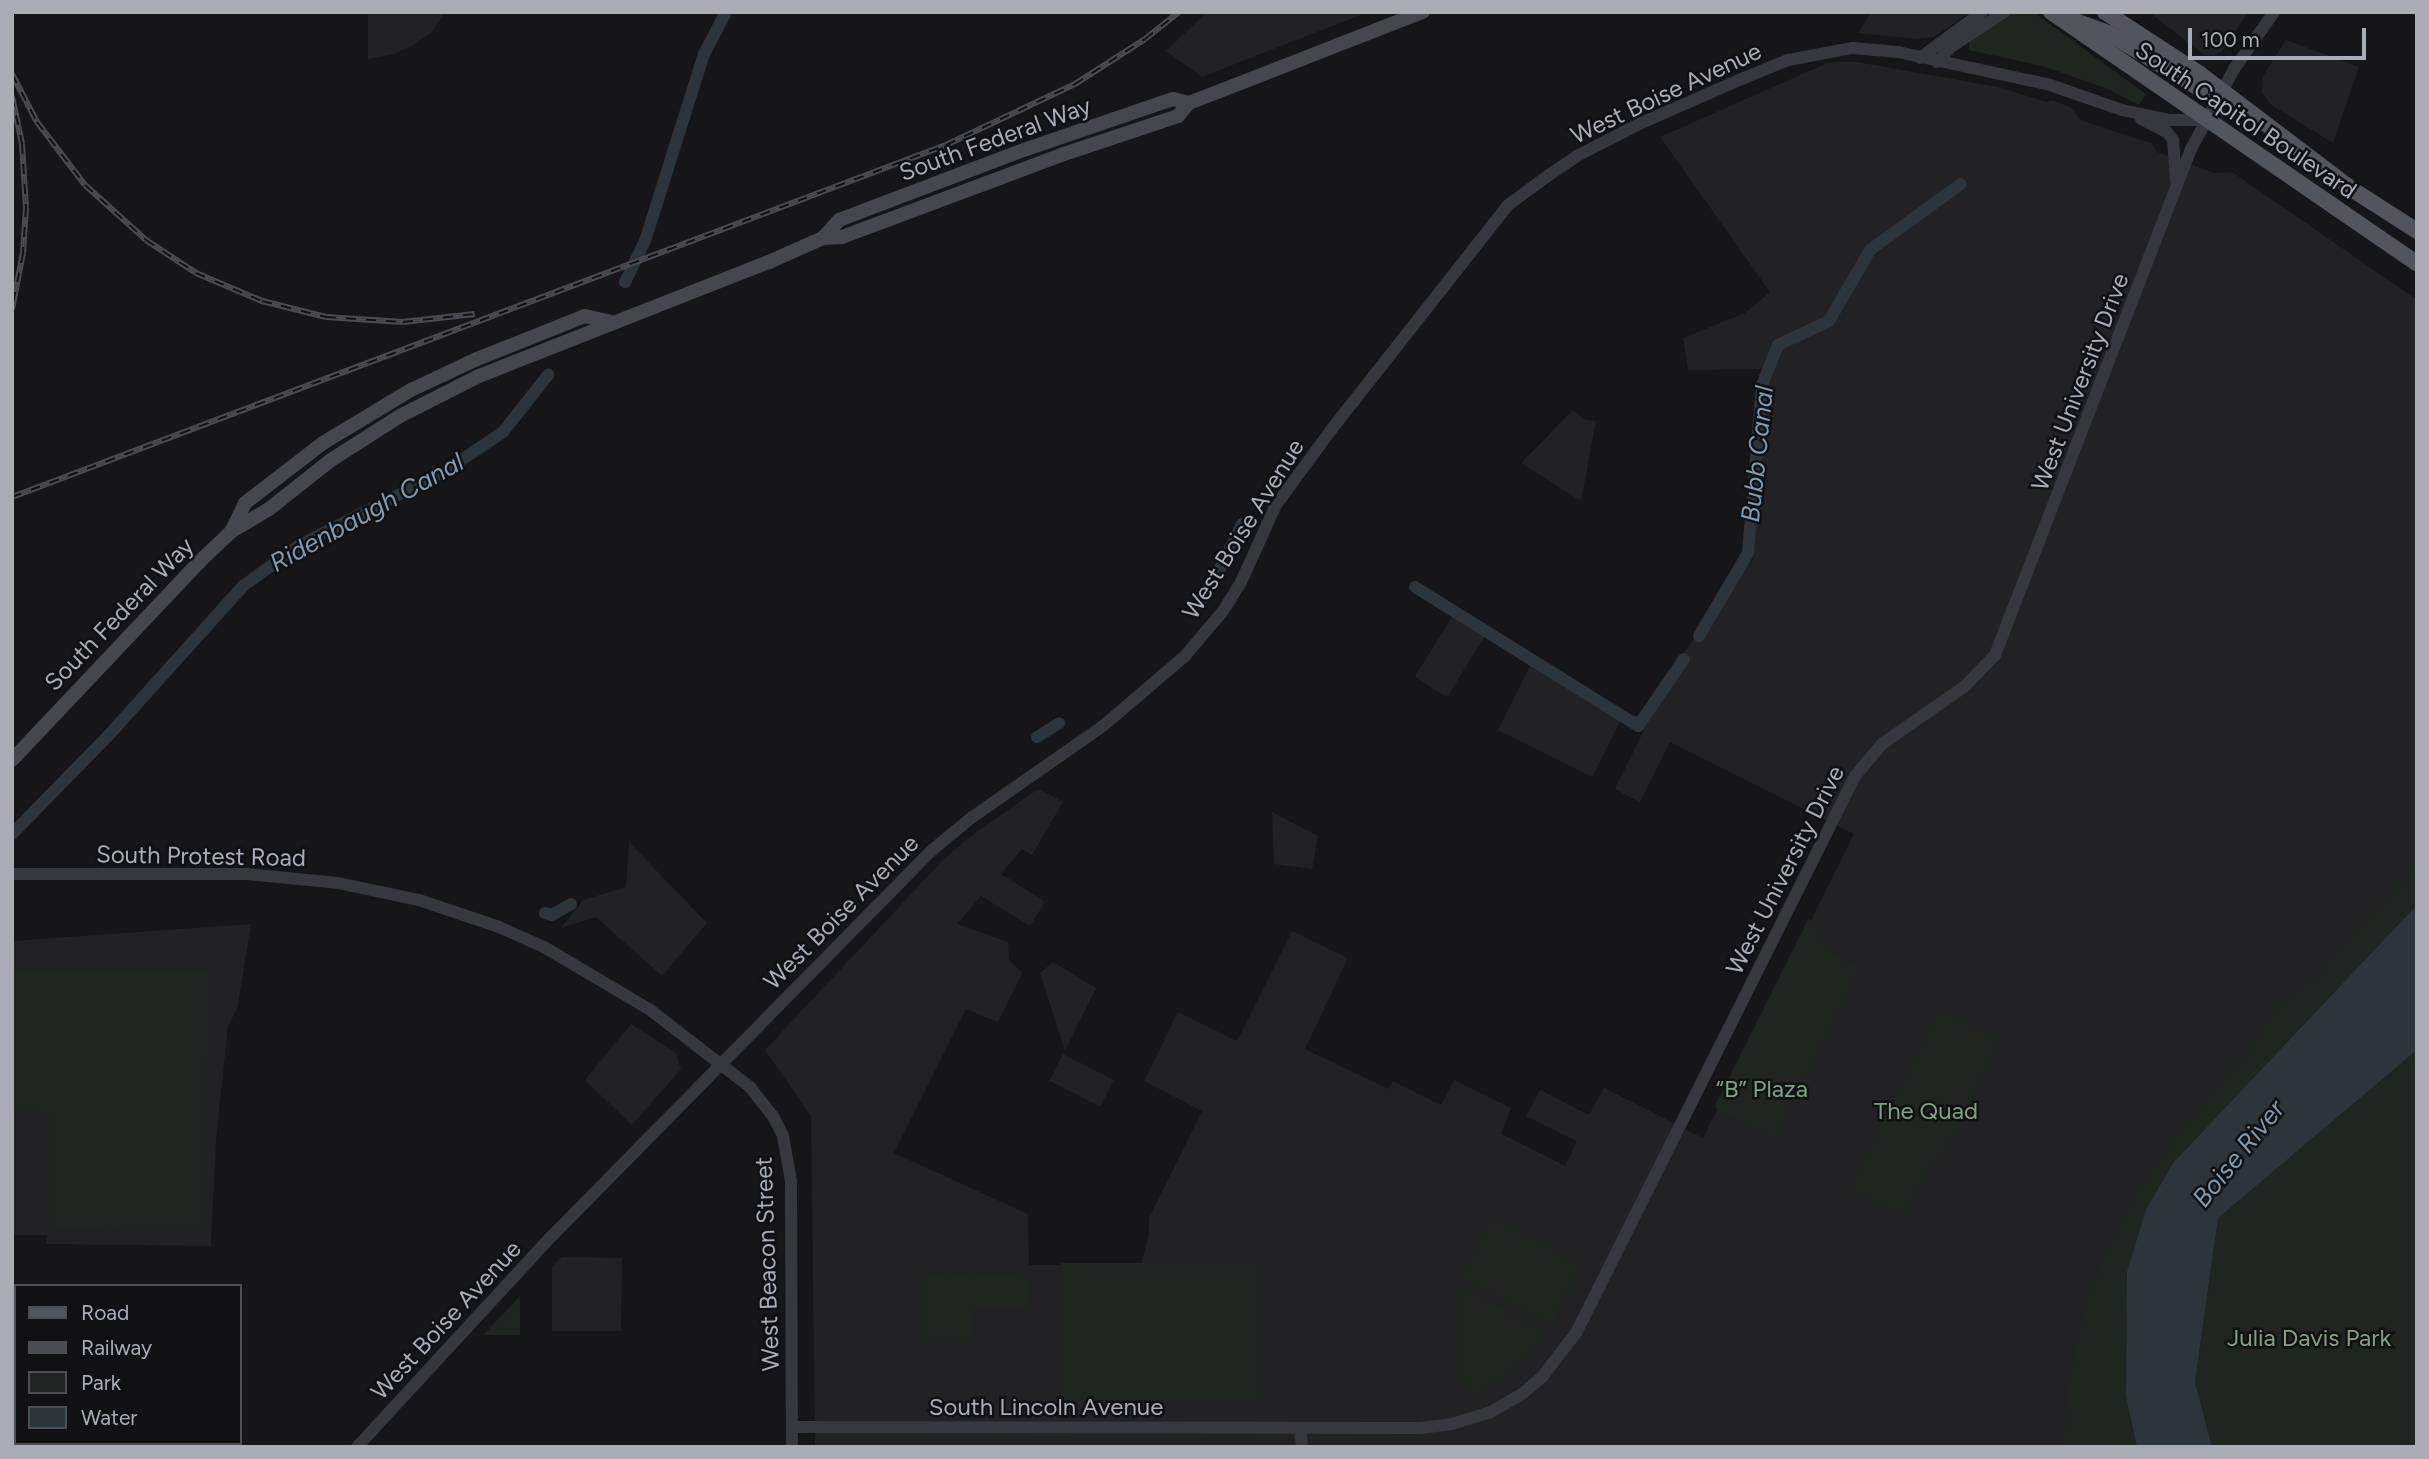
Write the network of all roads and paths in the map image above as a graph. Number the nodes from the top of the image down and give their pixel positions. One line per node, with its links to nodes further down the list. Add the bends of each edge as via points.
1 (1423, 12): 15 (main road, South Federal Way, via 1189,103 1178,116 842,237 823,238 610,322 479,376 400,416 232,531)
2 (1982, 12): 7 (street)
3 (2004, 12): 8 (street, via 1951,47)
4 (2051, 12): 9 (main road, via 2108,33); 11 (main road, South Capitol Boulevard)
5 (2105, 12): 9 (main road, South Capitol Boulevard)
6 (2274, 12): 9 (street, West University Drive)
7 (1920, 58): 8 (street, West Boise Avenue); 17 (street, West Boise Avenue, via 1853,48 1788,60 1678,105 1590,149 1508,205 1293,480 1235,591 1185,656 1103,726 931,851)
8 (1937, 62): 10 (street, West Boise Avenue, via 2050,85)
9 (2221, 95): 11 (street, West University Drive); 13 (main road, South Capitol Boulevard)
10 (2122, 110): 11 (street, West Boise Avenue, via 2169,120); 12 (street, West Boise Avenue, via 2168,132 2174,140)
11 (2207, 120): 12 (street, West University Drive); 14 (main road, South Capitol Boulevard)
12 (2176, 188): 19 (street, West University Drive, via 1995,655 1965,686 1882,744 1855,776 1569,1344 1523,1393 1471,1420 1420,1428)
13 (2417, 231)
14 (2417, 264)
15 (12, 760)
16 (12, 874): 17 (street, South Protest Road, via 293,877 419,901 544,947 649,1009)
17 (721, 1063): 18 (street, West Beacon Street, via 750,1087 773,1116 788,1154); 20 (street, West Boise Avenue, via 544,1244)
18 (792, 1427): 19 (street, South Lincoln Avenue); 21 (street, West Beacon Street)
19 (1300, 1428): 22 (street)
20 (357, 1447)
21 (792, 1447)
22 (1302, 1447)

